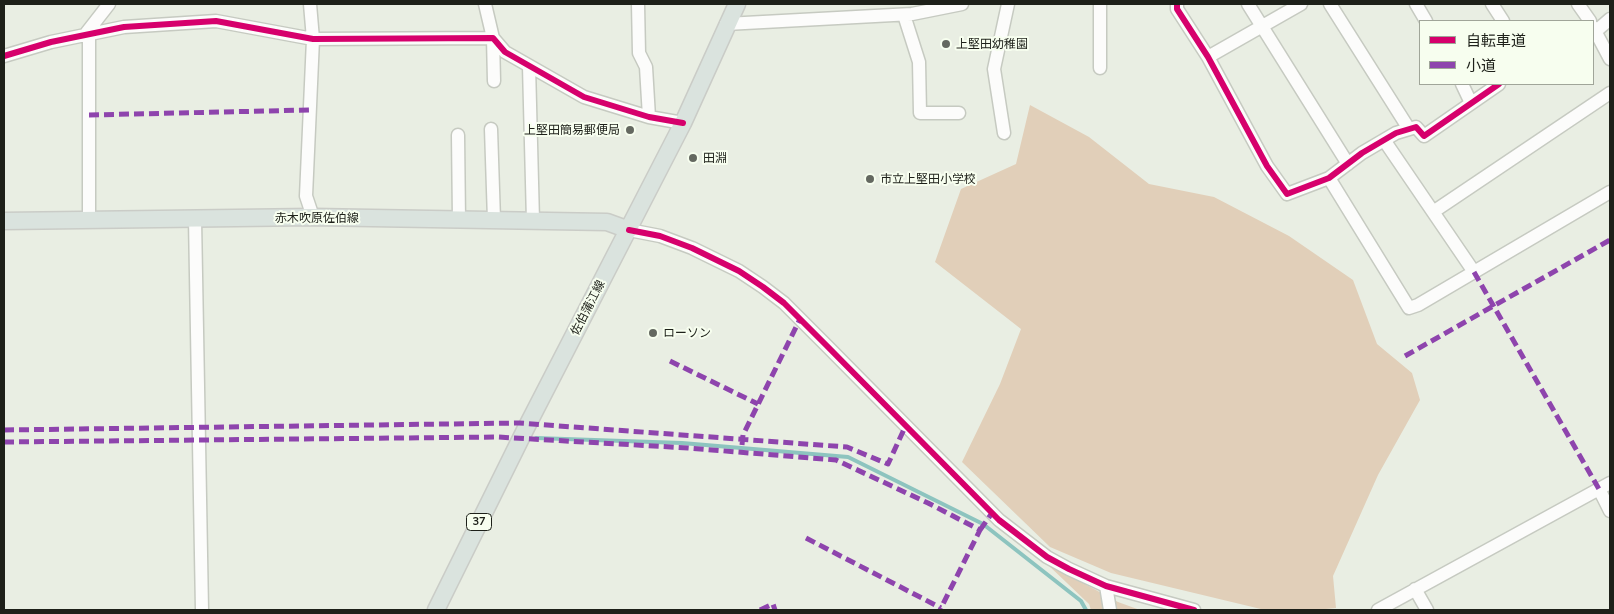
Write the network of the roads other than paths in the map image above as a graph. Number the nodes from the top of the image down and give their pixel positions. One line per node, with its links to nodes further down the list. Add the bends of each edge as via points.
1 (110, 4): 25 (street)
2 (310, 4): 27 (street)
3 (485, 4): 26 (street)
4 (638, 4): 39 (street, via 639,53 646,68)
5 (737, 4): 21 (main road, 佐伯蒲江線 / 37)
6 (962, 4): 16 (street)
7 (1008, 4): 43 (street, via 994,69)
8 (1100, 4): 32 (street)
9 (1177, 4): 29 (street, via 1176,9)
10 (1248, 4): 22 (street)
11 (1301, 4): 22 (street)
12 (1330, 4): 42 (street)
13 (1416, 4): 17 (street)
14 (1492, 4): 18 (street)
15 (1578, 4): 19 (street)
16 (904, 15): 21 (street); 38 (street, via 919,62 920,113)
17 (1425, 20)
18 (1502, 20)
19 (1588, 20)
20 (1610, 20): 23 (street)
21 (726, 24): 40 (main road, 佐伯蒲江線 / 37)
22 (1262, 26): 29 (street); 46 (street)
23 (1594, 27)
24 (1594, 29): 30 (street)
25 (86, 35): 27 (street, via 124,27 216,21); 28 (street); 52 (street)
26 (493, 38): 27 (street); 31 (street, via 505,52); 33 (street)
27 (313, 39): 50 (street, via 306,196)
28 (4, 56)
29 (1208, 57): 47 (street, via 1267,166 1287,194)
30 (1610, 59)
31 (529, 66): 39 (street, via 584,97); 56 (street)
32 (1100, 68)
33 (494, 81)
34 (1462, 85): 37 (street)
35 (1498, 85): 37 (street)
36 (1610, 93): 49 (street)
37 (1471, 103): 42 (street, via 1424,136 1416,127)
38 (958, 113)
39 (649, 116): 40 (street)
40 (683, 124): 57 (main road, 佐伯蒲江線 / 37)
41 (491, 129): 54 (street)
42 (1409, 129): 45 (street)
43 (1004, 133)
44 (458, 135): 53 (street)
45 (1384, 140): 46 (street); 49 (street)
46 (1348, 164): 47 (street)
47 (1329, 178): 58 (street, via 1409,308)
48 (1610, 192): 58 (street)
49 (1433, 212): 58 (street)
50 (313, 217): 51 (main road, 赤木吹原佐伯線); 53 (main road, 赤木吹原佐伯線)
51 (196, 219): 52 (main road, 赤木吹原佐伯線); 64 (street)
52 (89, 220): 55 (main road, 赤木吹原佐伯線)
53 (459, 220): 54 (main road, 赤木吹原佐伯線)
54 (494, 220): 56 (main road, 赤木吹原佐伯線)
55 (4, 221)
56 (533, 221): 57 (main road, 赤木吹原佐伯線, via 607,222)
57 (629, 230): 62 (street, via 660,236 692,248 763,287 834,352 1000,520 1047,557); 65 (main road, 佐伯蒲江線 / 37)
58 (1474, 272)
59 (1610, 482): 60 (street)
60 (1599, 489): 61 (street); 63 (street)
61 (1610, 511)
62 (1106, 586): 66 (street); 67 (street)
63 (1415, 589): 68 (street); 69 (street)
64 (202, 610)
65 (436, 610)
66 (1110, 610)
67 (1194, 610)
68 (1378, 610)
69 (1427, 610)

